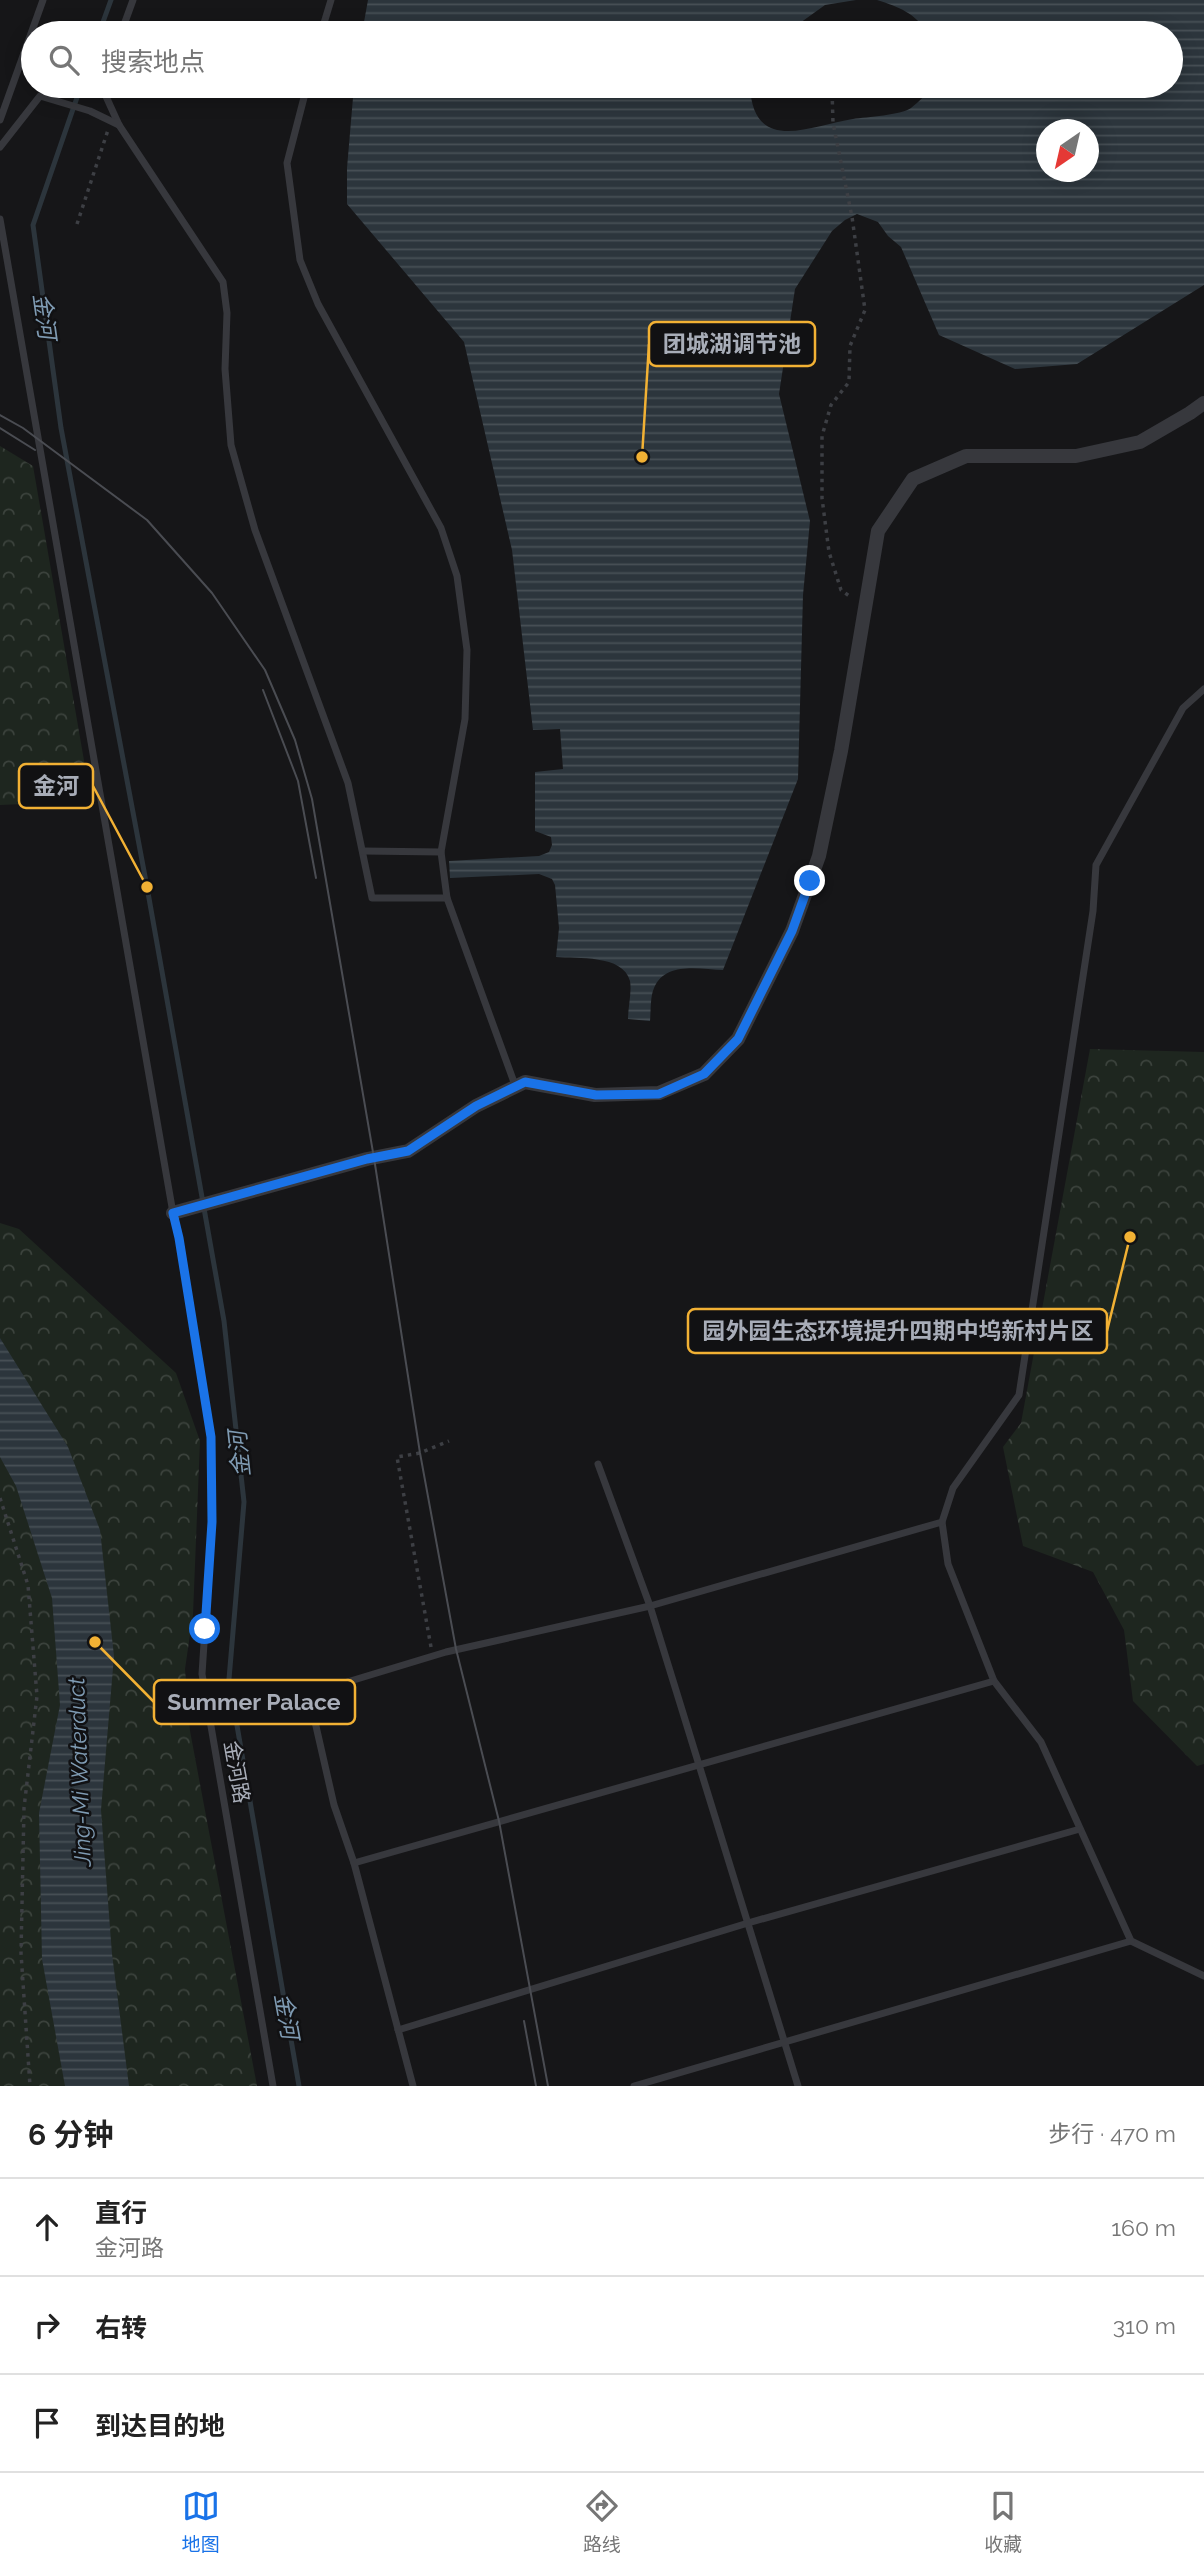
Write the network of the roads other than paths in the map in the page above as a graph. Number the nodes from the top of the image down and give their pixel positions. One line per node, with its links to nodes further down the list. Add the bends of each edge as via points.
1 (43, 0): 4 (lane)
2 (133, 0): 5 (lane)
3 (331, 0): 6 (lane)
4 (35, 21)
5 (125, 21)
6 (325, 21)
7 (21, 61): 12 (lane)
8 (38, 98): 14 (lane)
9 (48, 98): 13 (lane)
10 (106, 98): 13 (lane)
11 (304, 98): 19 (lane, via 287,163 300,260 318,304 441,528 457,576 467,650 465,719)
12 (0, 120)
13 (115, 124): 18 (lane, via 223,282 231,445 256,530 348,783)
14 (0, 147)
15 (0, 219): 22 (lane, 金河路)
16 (1204, 403): 21 (street, via 1140,442 1076,456 966,457 913,480 878,531 819,856 792,931 738,1039 704,1074 659,1094 596,1095 525,1082)
17 (1204, 689): 24 (lane, via 1182,708 1097,865 1019,1395 953,1488)
18 (363, 851): 19 (lane); 20 (lane, via 372,898)
19 (440, 852): 20 (lane)
20 (447, 898): 21 (lane)
21 (515, 1085): 22 (street, via 408,1151)
22 (180, 1211): 35 (lane, 金河路, via 179,1238 211,1437 212,1522 202,1674)
23 (598, 1464): 25 (lane)
24 (942, 1522): 25 (lane); 26 (lane, via 948,1564)
25 (650, 1606): 27 (lane); 29 (lane, via 433,1656 334,1686 313,1713 334,1805)
26 (994, 1681): 27 (lane); 28 (lane, via 1041,1742)
27 (699, 1764): 29 (lane); 30 (lane)
28 (1080, 1829): 30 (lane); 31 (lane)
29 (354, 1863): 33 (lane)
30 (748, 1923): 33 (lane); 34 (lane)
31 (1131, 1941): 32 (lane); 34 (lane)
32 (1204, 1976)
33 (398, 2030): 36 (lane)
34 (785, 2042): 37 (lane); 38 (lane)
35 (273, 2086)
36 (413, 2086)
37 (634, 2086)
38 (798, 2086)

